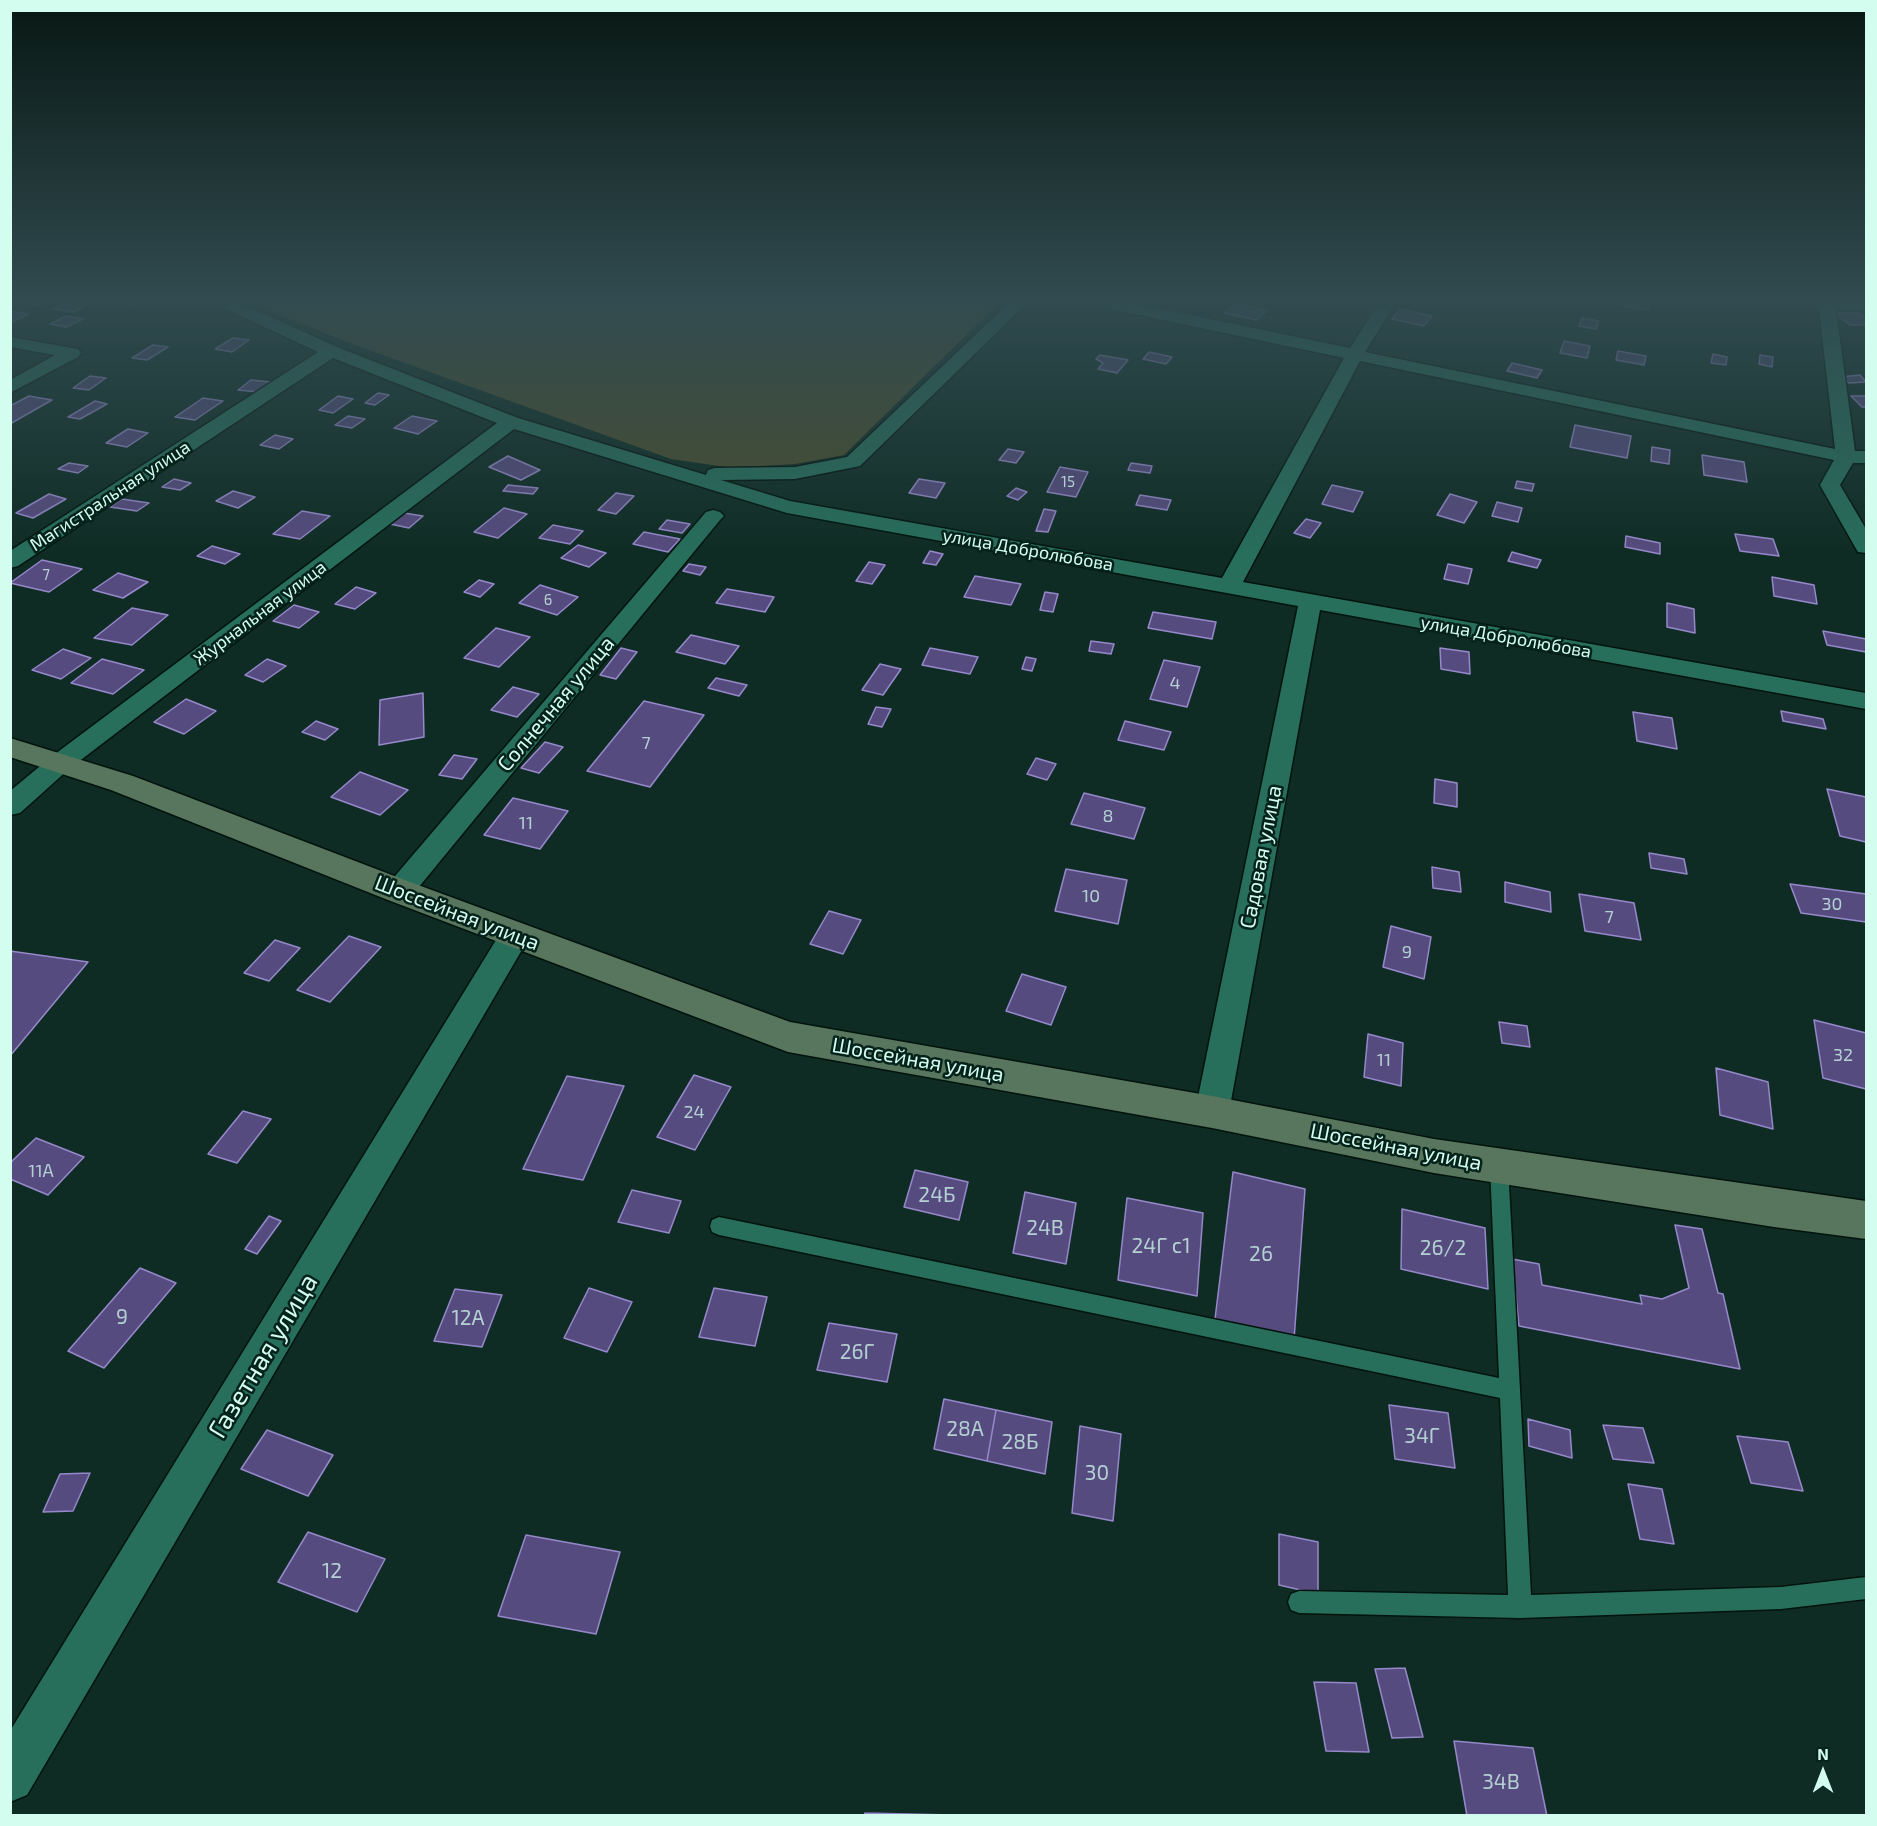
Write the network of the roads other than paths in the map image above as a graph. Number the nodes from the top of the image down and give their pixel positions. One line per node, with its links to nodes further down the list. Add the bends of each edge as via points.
1 (280, 384): 12 (street, Магистральная улица)
2 (415, 384): 7 (street, улица Добролюбова)
3 (934, 384): 9 (street, via 853,462 795,473 728,476)
4 (1338, 384): 13 (street)
5 (1498, 384): 8 (street)
6 (1842, 384): 8 (street)
7 (511, 422): 9 (street, улица Добролюбова); 17 (street, Журнальная улица)
8 (1856, 457): 11 (street, via 1830,485)
9 (660, 468): 13 (street, улица Добролюбова, via 787,507)
10 (713, 516): 19 (street, Солнечная улица)
11 (1866, 547)
12 (10, 561)
13 (1229, 587): 14 (street, улица Добролюбова)
14 (1311, 602): 15 (street, улица Добролюбова); 21 (street, Садовая улица)
15 (1866, 701)
16 (10, 747): 17 (main road, Шоссейная улица)
17 (60, 763): 18 (street, Журнальная улица); 19 (main road, Шоссейная улица, via 122,783)
18 (10, 806)
19 (399, 891): 20 (main road, Шоссейная улица)
20 (514, 935): 21 (main road, Шоссейная улица, via 788,1037); 29 (street, Газетная улица)
21 (1212, 1112): 22 (main road, Шоссейная улица)
22 (1499, 1166): 23 (main road, Шоссейная улица); 25 (lane)
23 (1866, 1220)
24 (719, 1226): 25 (lane)
25 (1509, 1390): 28 (lane)
26 (1866, 1588): 28 (lane, via 1781,1598)
27 (1299, 1602): 28 (lane)
28 (1520, 1607)
29 (10, 1778)

